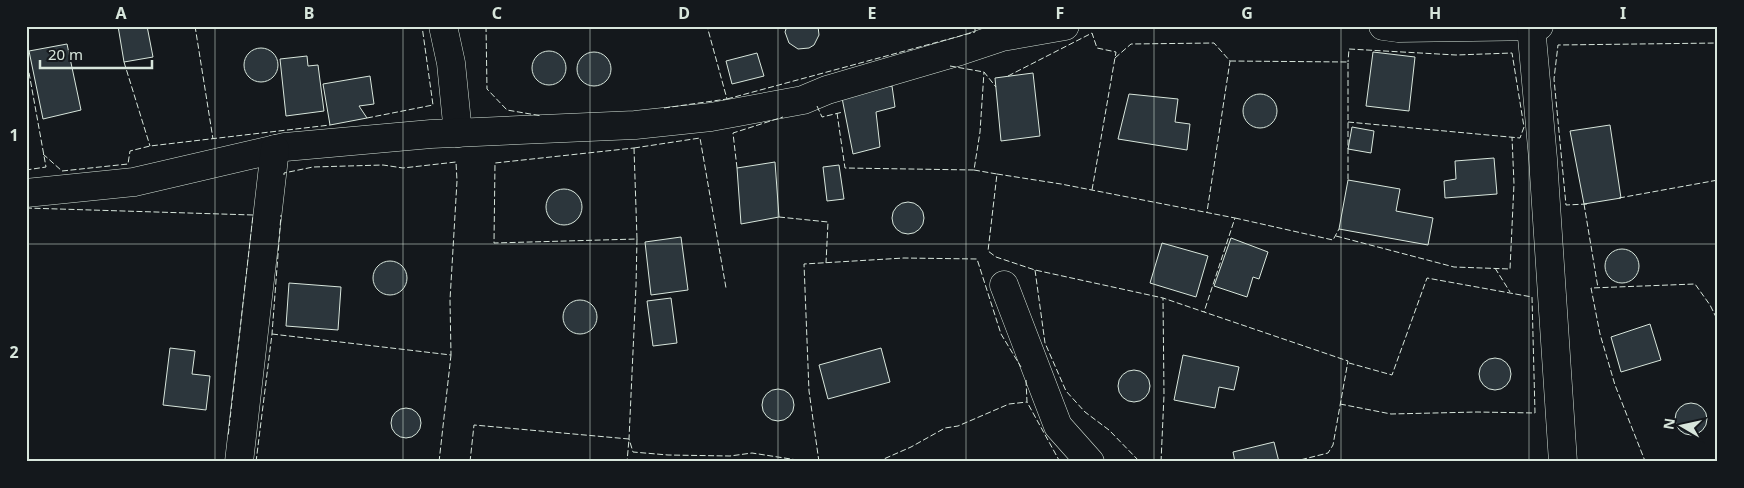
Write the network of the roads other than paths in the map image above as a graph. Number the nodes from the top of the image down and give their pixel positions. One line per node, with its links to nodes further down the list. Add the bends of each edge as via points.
1 (443, 26): 7 (street, via 451,63)
2 (1065, 26): 6 (street)
3 (1383, 26): 4 (street)
4 (1531, 26): 5 (street); 13 (street)
5 (1540, 26)
6 (1001, 31): 7 (street, via 960,51 803,100 711,117 636,125)
7 (458, 133): 8 (street)
8 (275, 149): 9 (street, via 134,182); 11 (street)
9 (26, 193)
10 (1004, 285): 12 (street, via 1058,426)
11 (240, 462)
12 (1090, 462)
13 (1563, 462)

